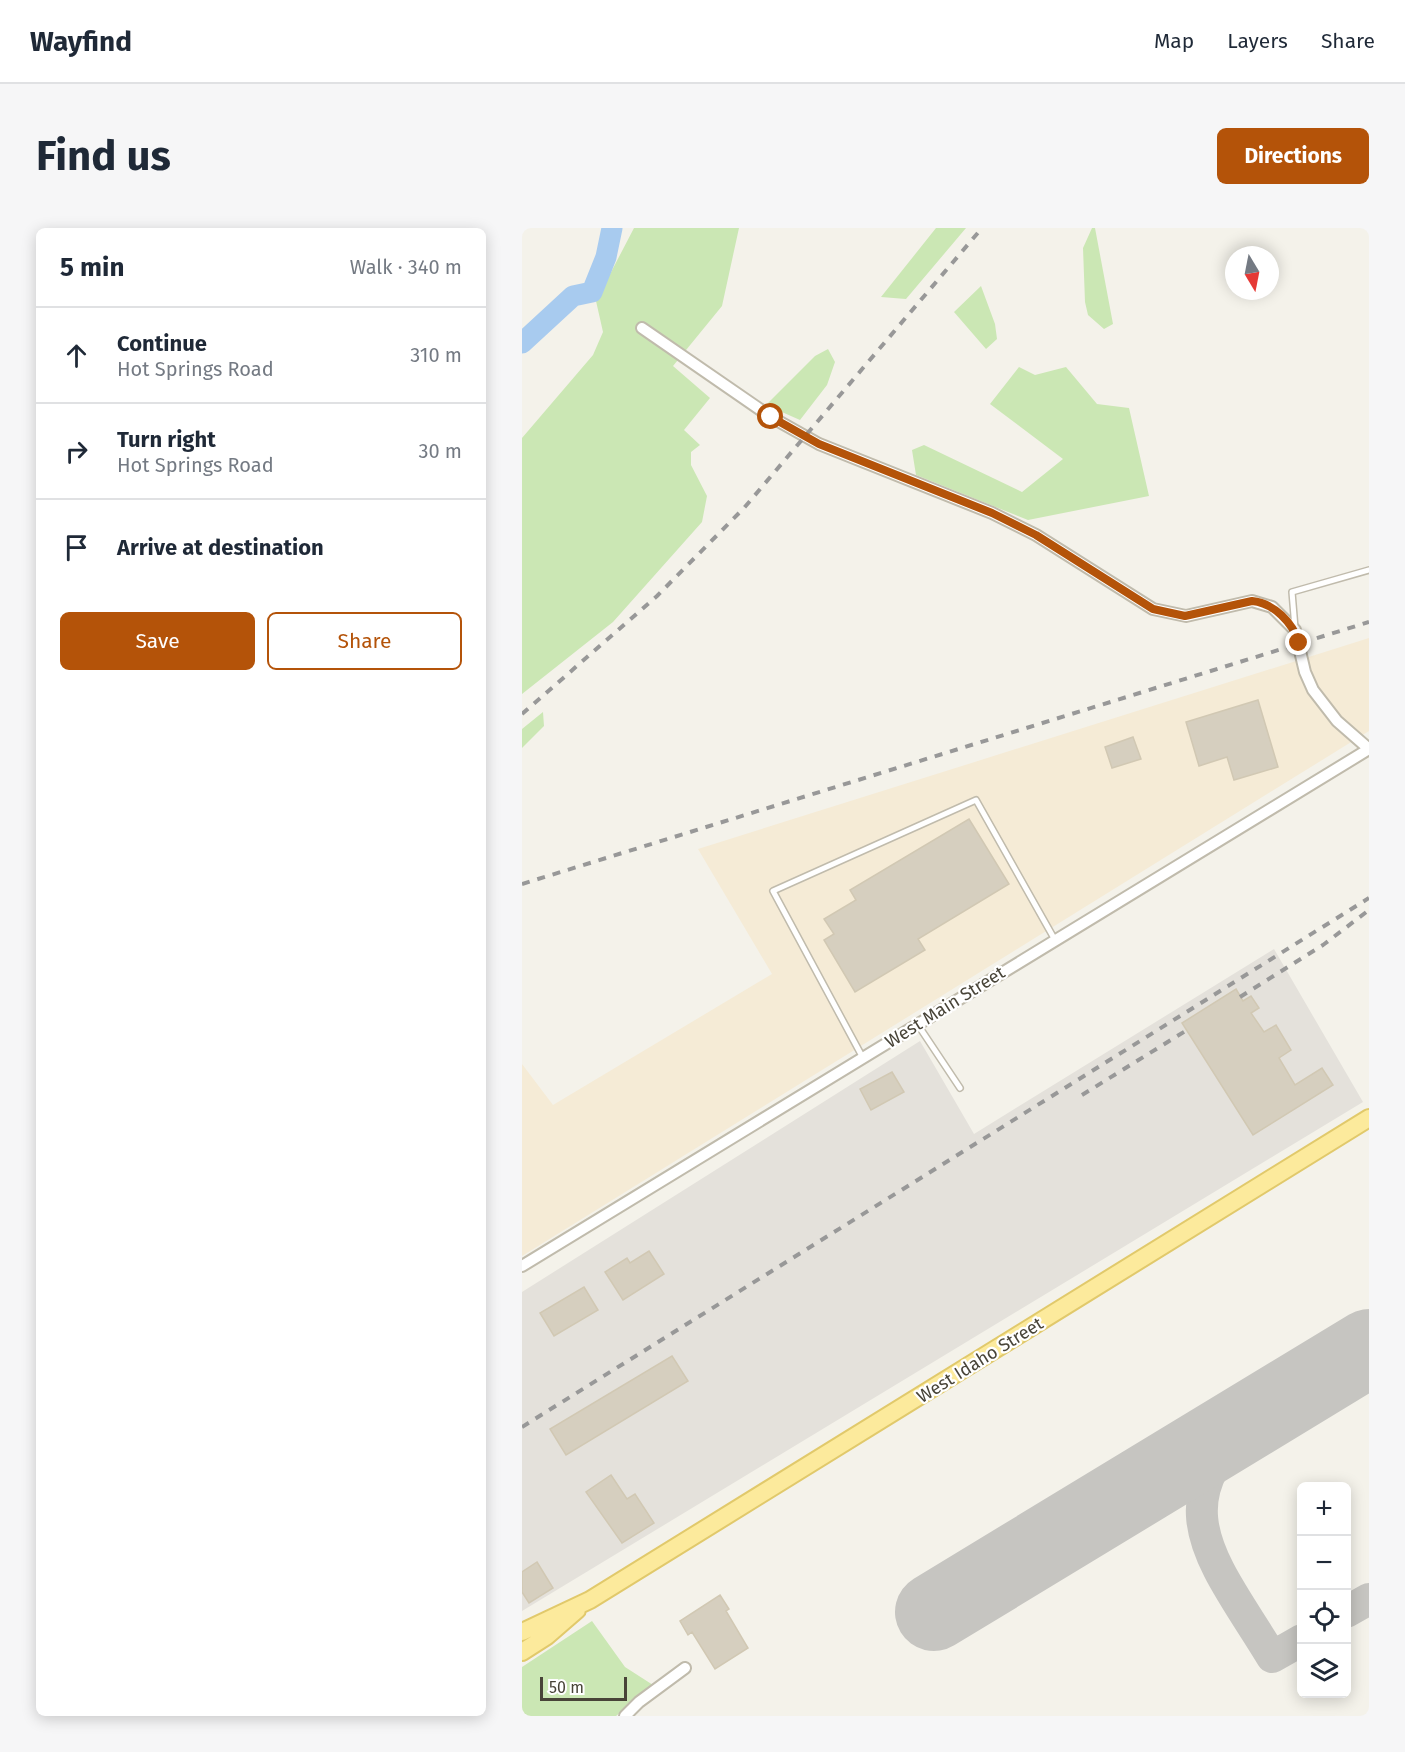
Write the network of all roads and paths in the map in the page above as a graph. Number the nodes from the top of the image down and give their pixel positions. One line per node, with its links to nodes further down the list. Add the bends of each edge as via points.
1 (642, 328): 3 (street, via 771,417 819,444 992,513 1036,535 1153,609 1185,616 1261,602 1272,607)
2 (1369, 570): 3 (lane, via 1292,592)
3 (1295, 630): 4 (street, via 1313,690 1337,721)
4 (1369, 749): 5 (street, West Main Street)
5 (1054, 939): 6 (street, West Main Street); 7 (lane, via 976,800 773,891)
6 (918, 1025): 7 (street, West Main Street); 8 (lane)
7 (863, 1058): 10 (street, West Main Street)
8 (960, 1089)
9 (1369, 1118): 11 (main road, West Idaho Street)
10 (522, 1266)
11 (590, 1600): 12 (main road, West Idaho Street); 13 (main road, West Idaho Street)
12 (522, 1632)
13 (522, 1654)
14 (685, 1668): 15 (street)
15 (625, 1716)

